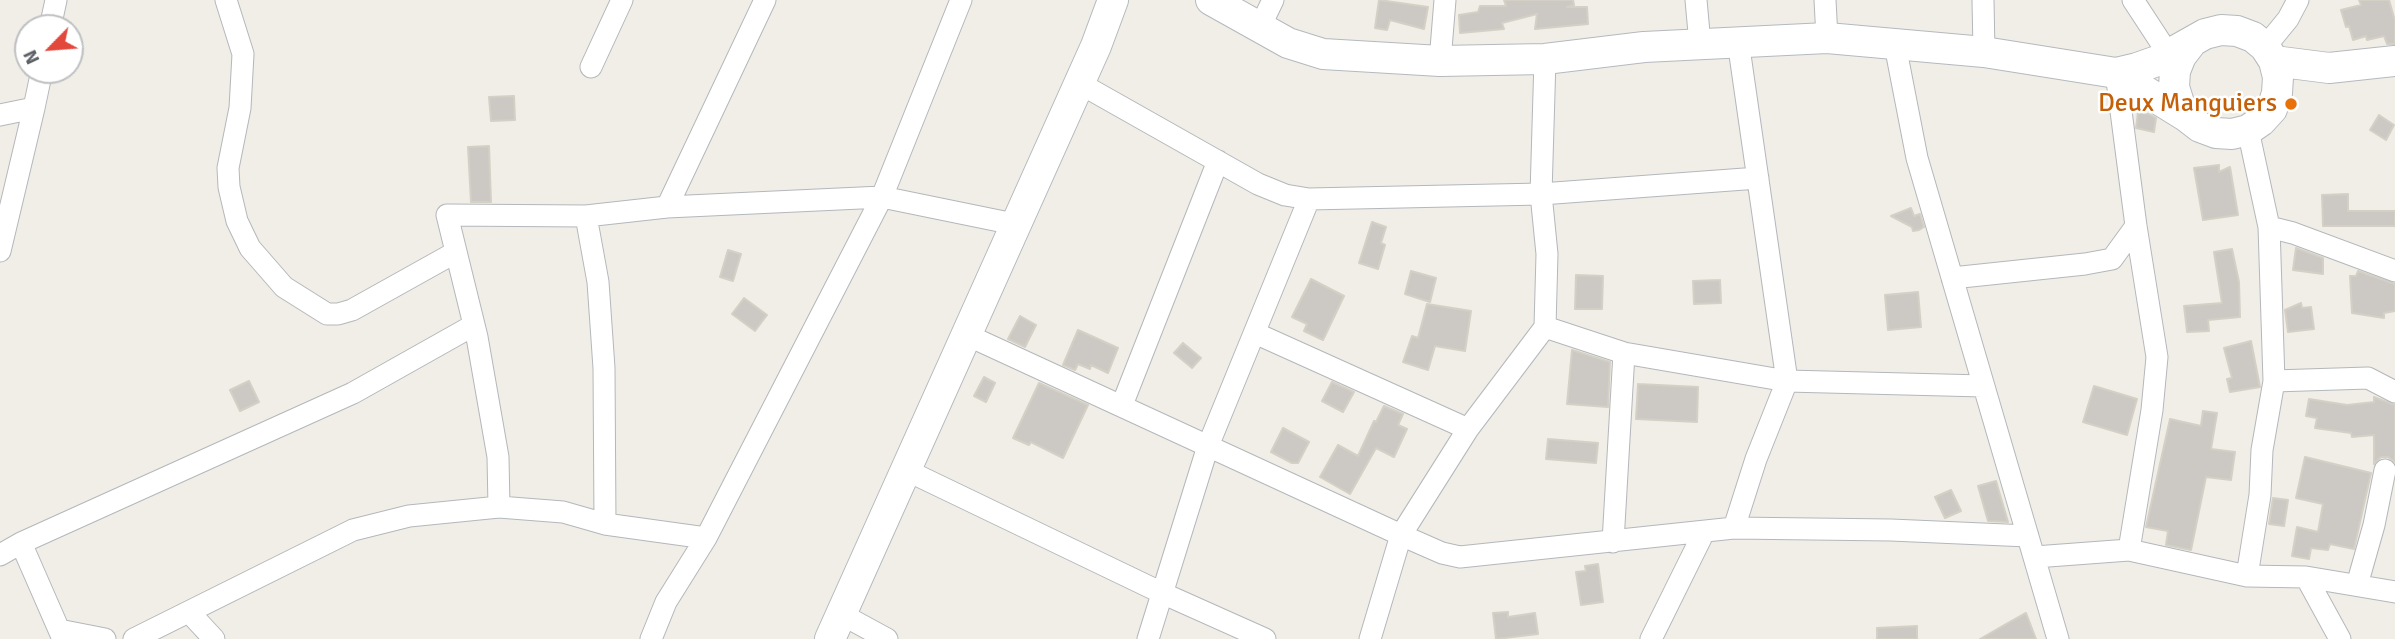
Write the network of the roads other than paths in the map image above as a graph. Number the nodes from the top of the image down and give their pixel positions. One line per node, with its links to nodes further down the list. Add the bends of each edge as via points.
1 (226, 0): 46 (street, via 243,54 229,187 237,221 250,248 284,288 327,314 338,314)
2 (622, 0): 25 (street)
3 (765, 0): 40 (street)
4 (961, 0): 38 (street)
5 (1113, 0): 28 (main road)
6 (1211, 0): 14 (main road)
7 (1273, 0): 14 (street)
8 (1445, 0): 23 (street)
9 (1696, 0): 17 (street)
10 (1825, 0): 15 (street)
11 (1983, 0): 20 (street)
12 (2133, 0): 19 (street)
13 (2298, 0): 21 (street)
14 (1260, 27): 23 (main road, via 1288,43 1323,54)
15 (1827, 38): 16 (main road); 18 (main road)
16 (1738, 41): 17 (main road); 36 (street)
17 (1700, 44): 22 (main road)
18 (1895, 45): 20 (main road); 48 (street, via 1917,158)
19 (2180, 49): 21 (main road, via 2221,30 2253,37); 27 (main road); 33 (main road, via 2174,87)
20 (1984, 52): 27 (main road)
21 (2270, 54): 26 (main road); 30 (main road, via 2278,77)
22 (1545, 58): 23 (main road); 37 (street)
23 (1440, 61)
24 (2395, 61): 26 (main road)
25 (591, 67)
26 (2329, 68): 30 (main road)
27 (2116, 73): 33 (main road); 43 (street)
28 (1079, 83): 35 (street); 42 (main road)
29 (39, 84): 31 (street)
30 (2277, 93): 34 (main road, via 2272,109)
31 (34, 108): 32 (street); 45 (street)
32 (0, 115)
33 (2187, 117): 34 (main road, via 2216,133)
34 (2248, 130): 44 (street)
35 (1218, 161): 39 (street, via 1258,184); 58 (street)
36 (1758, 178): 37 (street); 54 (street)
37 (1541, 194): 39 (street); 50 (street)
38 (882, 197): 40 (street); 42 (street); 69 (street)
39 (1310, 200): 51 (street)
40 (667, 207): 41 (street)
41 (586, 216): 46 (street, via 447,215); 64 (street, via 598,282 604,368)
42 (1014, 224): 52 (main road)
43 (2136, 226): 48 (street, via 2112,259); 72 (street, via 2157,357)
44 (2269, 227): 47 (street); 55 (street)
45 (0, 251)
46 (456, 252): 49 (street)
47 (2395, 271)
48 (1952, 278): 56 (street)
49 (474, 325): 63 (street, via 498,457); 71 (street, via 353,393)
50 (1545, 327): 53 (street); 59 (street)
51 (1255, 333): 59 (street); 60 (street)
52 (967, 335): 58 (street); 61 (main road)
53 (1624, 353): 54 (street); 70 (street)
54 (1787, 381): 56 (street); 65 (street)
55 (2274, 381): 57 (street, via 2368,378); 75 (street)
56 (1983, 386): 68 (street)
57 (2395, 392)
58 (1122, 405): 60 (street)
59 (1468, 429): 67 (street)
60 (1208, 446): 67 (street); 79 (street)
61 (906, 470): 79 (street); 81 (main road)
62 (2385, 470): 77 (street)
63 (499, 507): 64 (street, via 563,512); 80 (street, via 409,516 354,530)
64 (605, 524): 69 (street)
65 (1734, 528): 66 (street); 68 (street)
66 (1704, 532): 70 (street); 91 (street)
67 (1401, 536): 70 (street, via 1460,558); 90 (street)
68 (2028, 536): 74 (street)
69 (706, 538): 86 (street, via 666,603)
70 (1613, 542)
71 (21, 543): 73 (street); 82 (street)
72 (2129, 551): 74 (street); 75 (street)
73 (0, 555)
74 (2035, 557): 92 (street)
75 (2247, 576): 76 (street)
76 (2306, 577): 77 (street); 93 (street)
77 (2357, 585): 78 (street)
78 (2395, 592)
79 (1162, 593): 88 (street); 89 (street)
80 (189, 612): 84 (street); 85 (street)
81 (836, 627): 87 (street)
82 (61, 635): 83 (street)
83 (105, 639)
84 (134, 639)
85 (214, 639)
86 (651, 639)
87 (887, 639)
88 (1148, 639)
89 (1265, 639)
90 (1370, 639)
91 (1651, 639)
92 (2059, 639)
93 (2340, 639)

